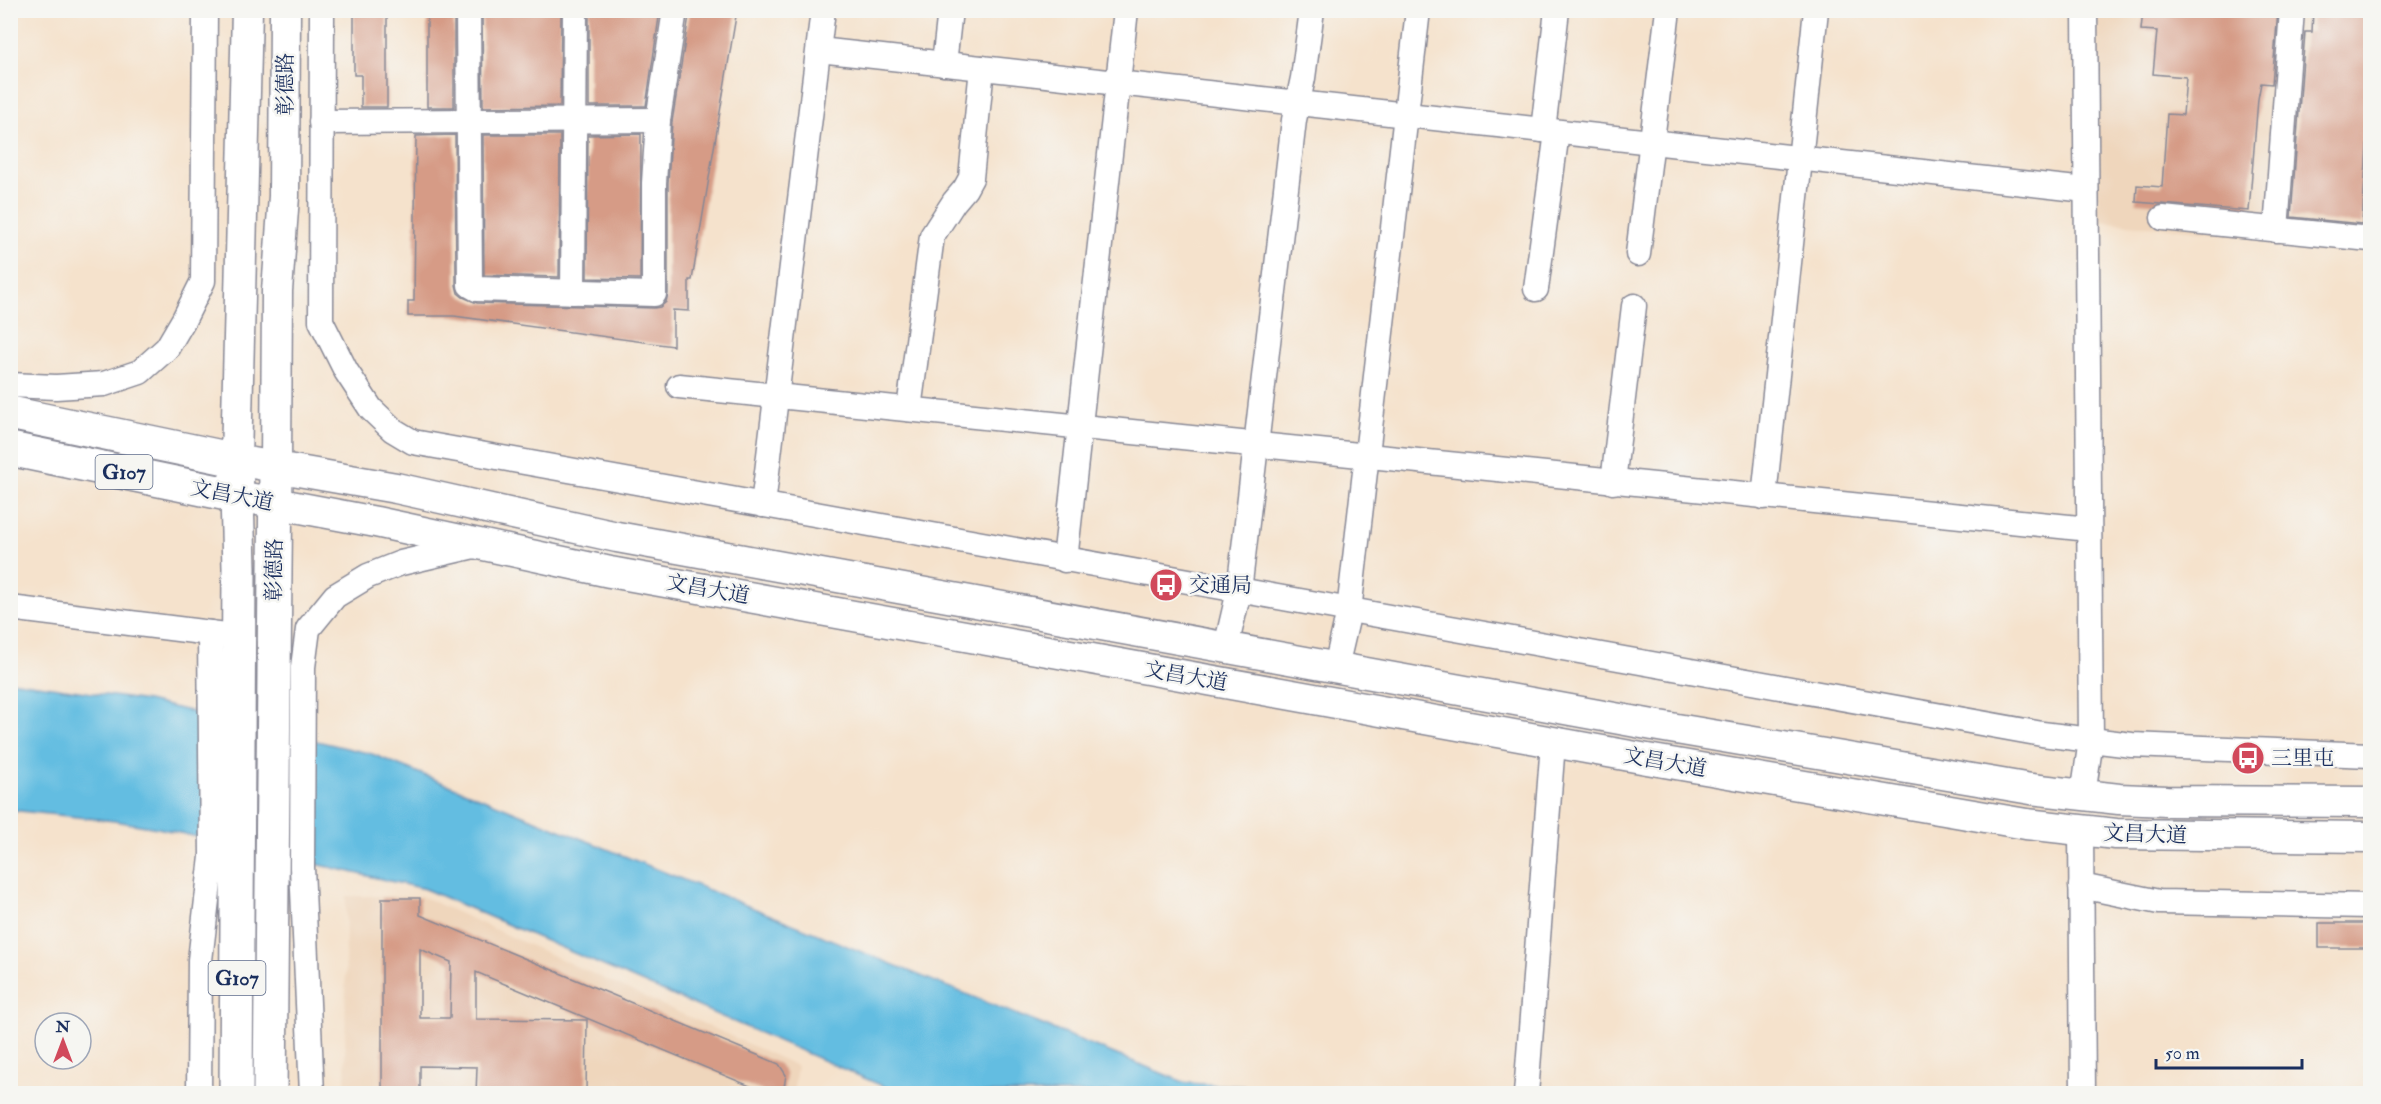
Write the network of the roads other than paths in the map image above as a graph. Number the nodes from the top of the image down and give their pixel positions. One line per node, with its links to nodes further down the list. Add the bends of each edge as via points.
1 (205, 10): 39 (street, via 203,281 184,319 167,348 140,372 104,384)
2 (247, 10): 48 (main road, 彰德路)
3 (285, 10): 49 (main road, 彰德路)
4 (322, 10): 27 (street)
5 (468, 10): 25 (street)
6 (575, 10): 26 (street)
7 (675, 10): 24 (street)
8 (824, 10): 18 (street)
9 (950, 10): 19 (street)
10 (1126, 10): 21 (street)
11 (1312, 10): 22 (street)
12 (1418, 10): 23 (street)
13 (1557, 10): 28 (street)
14 (1668, 10): 29 (street)
15 (1816, 10): 30 (street)
16 (2085, 10): 31 (street)
17 (2292, 10): 33 (street)
18 (819, 50): 19 (street); 41 (street)
19 (944, 64): 20 (street)
20 (982, 68): 21 (street); 42 (street, via 971,178 932,236)
21 (1118, 83): 22 (street); 44 (street)
22 (1298, 103): 23 (street); 45 (street)
23 (1406, 115): 28 (street); 47 (street)
24 (658, 120): 26 (street); 37 (street, via 654,294)
25 (469, 121): 26 (street); 27 (street); 37 (street, via 470,285 477,289)
26 (574, 121): 37 (street)
27 (321, 122): 54 (street, via 321,321 364,399 393,430 413,442)
28 (1550, 131): 29 (street); 36 (street)
29 (1652, 142): 30 (street); 35 (street)
30 (1800, 159): 31 (street); 52 (street)
31 (2086, 190): 55 (street)
32 (2163, 218): 33 (street)
33 (2276, 230): 34 (street)
34 (2370, 239)
35 (1638, 254)
36 (1536, 289)
37 (573, 292)
38 (1634, 306): 50 (street)
39 (10, 385)
40 (679, 386): 41 (street)
41 (777, 396): 42 (street); 54 (street)
42 (909, 410): 44 (street)
43 (10, 413): 48 (highway, 文昌大道 / G107)
44 (1080, 427): 45 (street); 57 (street)
45 (1256, 445): 47 (street); 58 (street)
46 (10, 449): 51 (highway, 文昌大道 / G107)
47 (1367, 457): 50 (street); 60 (street)
48 (236, 460): 49 (main road, 文昌大道); 51 (highway, 彰德路 / G107)
49 (276, 467): 53 (highway, 彰德路 / G107); 62 (main road, 文昌大道, via 396,488 628,539)
50 (1613, 482): 52 (street)
51 (237, 496): 53 (main road, 文昌大道); 61 (highway, 彰德路 / G107, via 239,568)
52 (1764, 497): 55 (street)
53 (275, 503): 56 (main road, 文昌大道); 64 (highway, 彰德路 / G107)
54 (764, 505): 57 (street)
55 (2089, 528): 65 (street)
56 (481, 544): 64 (street, via 401,563 368,576 335,596 308,629); 66 (main road, 文昌大道, via 622,574)
57 (1065, 560): 58 (street)
58 (1239, 591): 60 (street); 62 (street)
59 (10, 608): 61 (street)
60 (1349, 611): 63 (street); 65 (street)
61 (224, 635): 72 (highway, 彰德路 / G107)
62 (1226, 647): 63 (main road, 文昌大道)
63 (1336, 667): 68 (main road, 文昌大道)
64 (288, 676): 73 (highway, 彰德路 / G107)
65 (2091, 740): 67 (street); 68 (street)
66 (1553, 743): 70 (main road, 文昌大道); 80 (street)
67 (2370, 755)
68 (2083, 795): 69 (main road, 文昌大道, via 2168,801)
69 (2370, 802)
70 (2081, 831): 71 (main road, 文昌大道, via 2166,836); 74 (street)
71 (2370, 837)
72 (224, 860): 76 (street, via 200,960); 77 (highway, 彰德路 / G107)
73 (287, 866): 78 (highway, 彰德路 / G107); 79 (street)
74 (2081, 886): 75 (street, via 2158,902); 81 (street)
75 (2370, 906)
76 (199, 1094)
77 (236, 1094)
78 (270, 1094)
79 (312, 1094)
80 (1526, 1094)
81 (2083, 1094)

